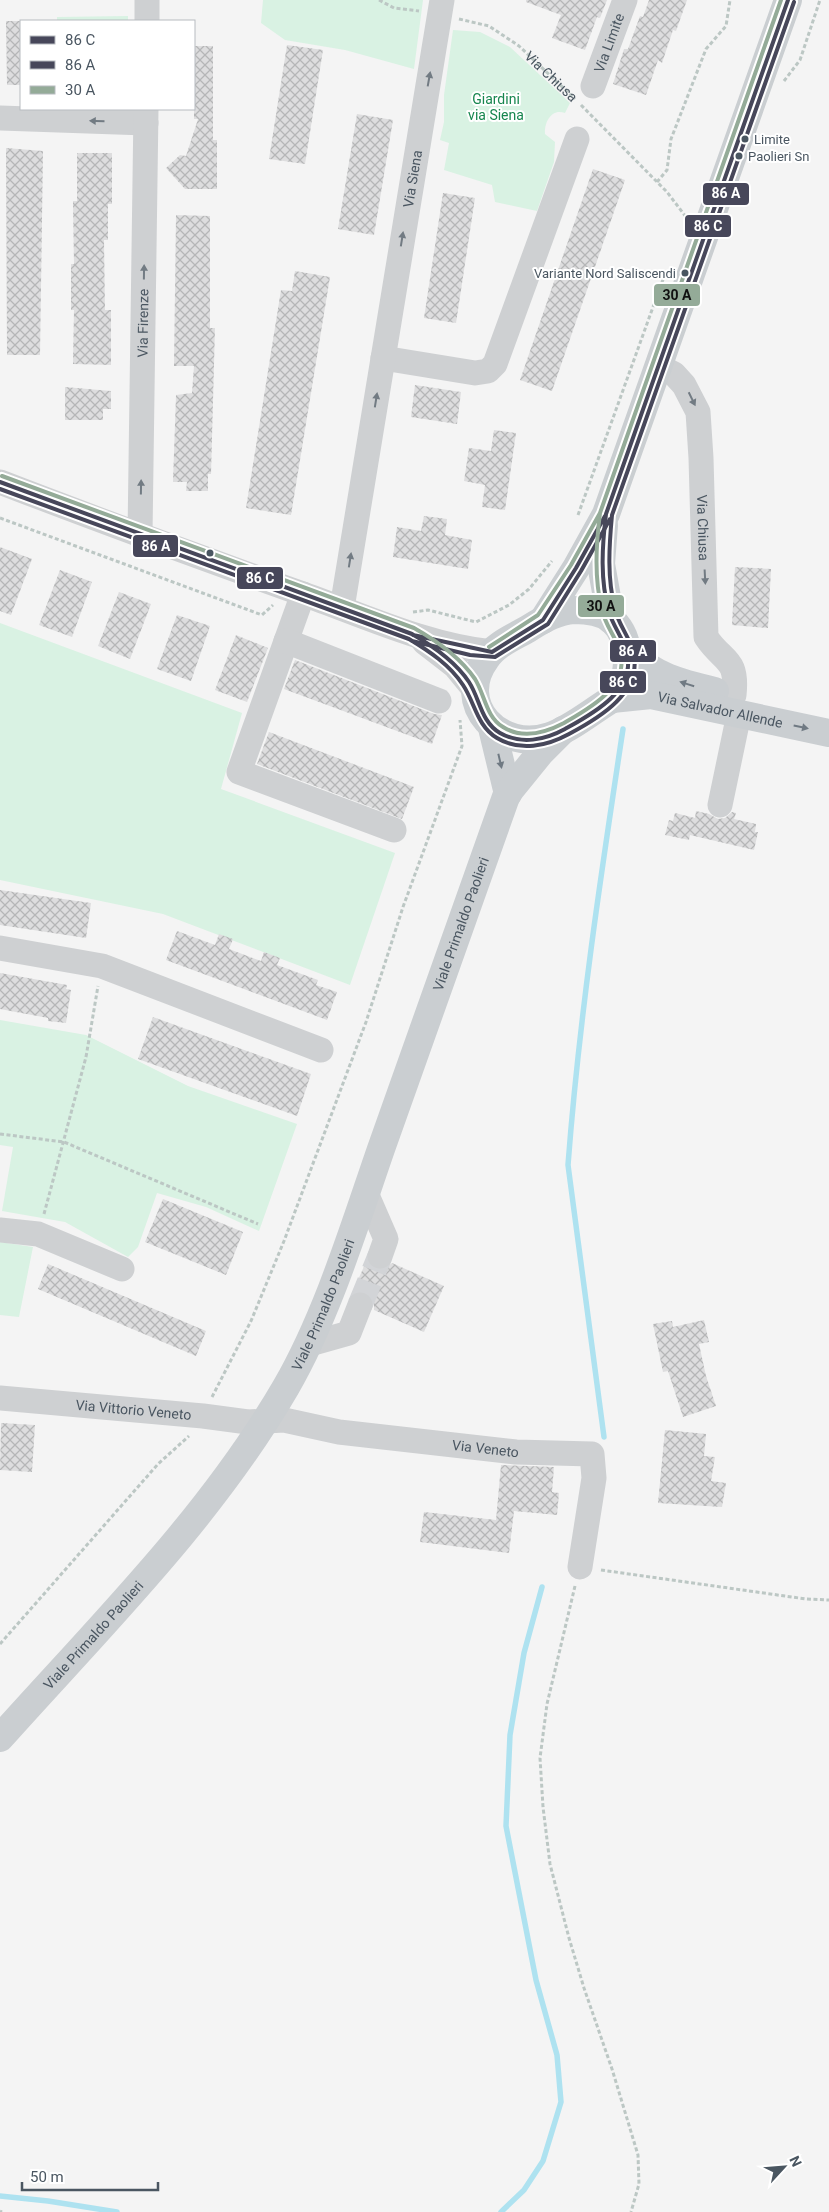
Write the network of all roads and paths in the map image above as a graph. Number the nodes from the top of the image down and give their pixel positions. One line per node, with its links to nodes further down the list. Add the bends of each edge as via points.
1 (147, 0): 9 (street)
2 (379, 0): 8 (path, Via Chiusa, via 394,8)
3 (625, 0): 11 (street, Via Limite)
4 (730, 0): 15 (path, via 726,26 706,49 671,139 667,170)
5 (770, 0): 10 (main road, via 761,50)
6 (788, 0): 10 (main road, Viale Primaldo Paolieri)
7 (806, 0): 10 (main road, via 789,40)
8 (441, 7): 15 (path, Via Chiusa, via 489,26 519,46 552,75); 17 (street, Via Siena, one-way to 8)
9 (147, 20)
10 (762, 72): 18 (main road, Viale Primaldo Paolieri)
11 (593, 86)
12 (146, 116): 13 (street, one-way to 13); 22 (street, Via Firenze, one-way to 12)
13 (0, 118)
14 (577, 139): 17 (street, via 495,364 488,371 475,372)
15 (657, 182): 16 (path, Via Chiusa)
16 (686, 217)
17 (383, 358): 24 (street, Via Siena, one-way to 17)
18 (658, 366): 20 (main road, Viale Primaldo Paolieri); 34 (street, Via Chiusa, one-way to 34, via 674,374 684,385 698,412 706,637 733,667)
19 (0, 482): 22 (street)
20 (606, 514): 25 (main road, Viale Primaldo Paolieri); 26 (main road, Viale Primaldo Paolieri, via 601,564)
21 (0, 518): 23 (path, via 262,615 276,602)
22 (140, 535): 23 (street)
23 (300, 602): 24 (street); 28 (street)
24 (342, 608): 27 (street)
25 (543, 620): 26 (main road, Viale Primaldo Paolieri, via 561,611 580,610 599,613); 30 (main road, Viale Primaldo Paolieri)
26 (611, 620): 29 (main road, Viale Primaldo Paolieri)
27 (416, 636): 30 (street); 31 (street, via 455,666)
28 (286, 641): 33 (street); 42 (street, via 239,772)
29 (627, 651): 32 (main road, Viale Primaldo Paolieri, via 625,676); 34 (main road, Via Salvador Allende, one-way to 29, via 658,674)
30 (492, 652): 31 (main road, Viale Primaldo Paolieri, via 481,665)
31 (473, 688): 37 (main road, via 478,706)
32 (612, 699): 34 (main road, Via Salvador Allende, via 651,695); 38 (main road, Viale Primaldo Paolieri)
33 (439, 701)
34 (736, 704): 35 (main road, Via Salvador Allende); 39 (main road, Via Salvador Allende, one-way to 39); 41 (street, Via Chiusa)
35 (829, 714)
36 (459, 717): 57 (path, via 462,746 403,907 366,1022 255,1312)
37 (492, 728): 38 (main road, Viale Primaldo Paolieri, via 510,738 531,740); 40 (main road, one-way to 40)
38 (563, 730): 40 (main road, Viale Primaldo Paolieri)
39 (829, 733)
40 (508, 794): 48 (main road, Viale Primaldo Paolieri)
41 (720, 805)
42 (394, 830)
43 (0, 948): 44 (street)
44 (102, 966): 45 (street); 47 (path, via 86,1056)
45 (321, 1050)
46 (0, 1134): 47 (path)
47 (64, 1142): 49 (path); 51 (path)
48 (366, 1193): 52 (street, via 386,1239); 55 (main road, Viale Primaldo Paolieri)
49 (258, 1224)
50 (0, 1230): 51 (street)
51 (38, 1234): 53 (street)
52 (380, 1256)
53 (122, 1269)
54 (360, 1305): 55 (street, via 349,1333)
55 (310, 1344): 58 (main road, Viale Primaldo Paolieri)
56 (0, 1398): 57 (street, Via Vittorio Veneto)
57 (203, 1416): 58 (street, Via Vittorio Veneto, via 248,1422); 61 (path, via 197,1428 158,1464)
58 (266, 1420): 59 (street, Via Veneto, via 284,1420 339,1432 516,1452 592,1454 594,1478); 62 (main road, Viale Primaldo Paolieri, via 183,1533)
59 (580, 1567): 60 (path); 63 (path, via 547,1704 540,1758 542,1807 550,1864 569,1938 638,2155 639,2184)
60 (829, 1600)
61 (0, 1644)
62 (0, 1738)
63 (631, 2212)

